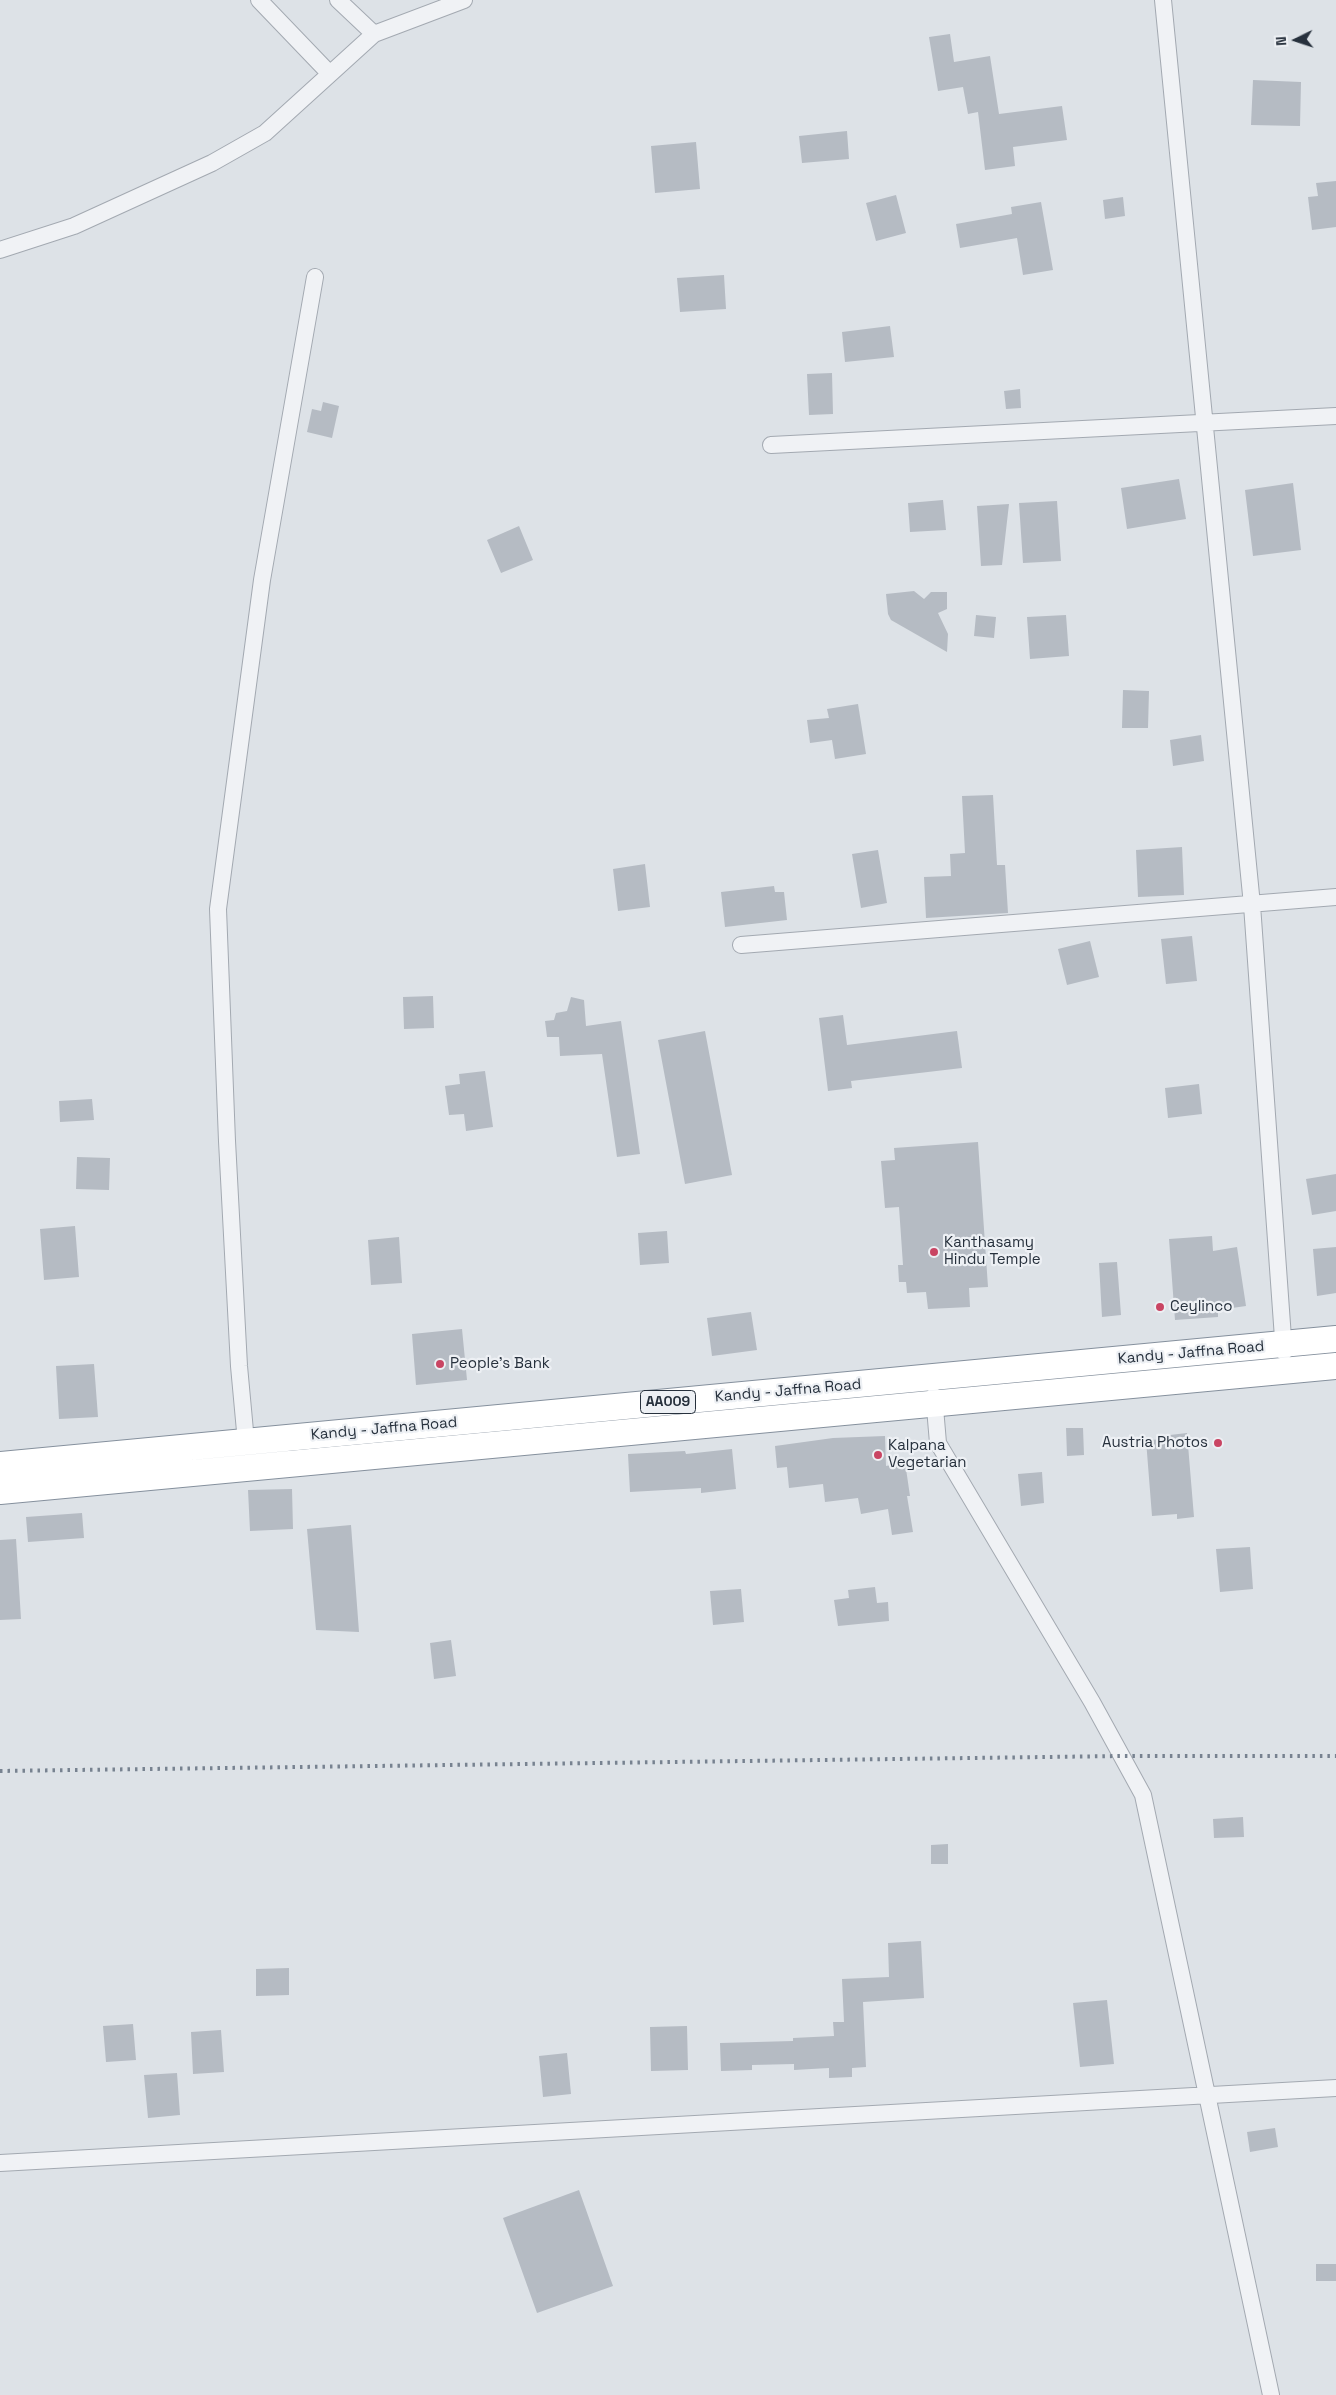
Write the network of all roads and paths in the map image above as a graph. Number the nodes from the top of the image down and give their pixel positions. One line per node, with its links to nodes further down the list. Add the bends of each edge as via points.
1 (259, 0): 6 (street)
2 (338, 0): 5 (street)
3 (464, 0): 5 (street)
4 (1163, 0): 10 (street)
5 (374, 34): 6 (street)
6 (330, 74): 7 (street, via 265,133 212,164 74,226)
7 (0, 250)
8 (315, 277): 21 (street, via 262,580 218,909 228,1170)
9 (1336, 416): 10 (street)
10 (1204, 424): 11 (street); 13 (street)
11 (772, 445)
12 (1336, 897): 13 (street)
13 (1252, 905): 14 (street); 16 (street)
14 (740, 945)
15 (1336, 1339): 16 (highway, Kandy - Jaffna Road / AA009)
16 (1284, 1344): 18 (street); 19 (highway, Kandy - Jaffna Road / AA009)
17 (1336, 1366): 18 (highway, Kandy - Jaffna Road / AA009)
18 (1286, 1371): 20 (highway, Kandy - Jaffna Road / AA009)
19 (932, 1377): 20 (street); 21 (highway, Kandy - Jaffna Road / AA009)
20 (934, 1404): 23 (highway, Kandy - Jaffna Road / AA009); 25 (street, via 938,1443 1092,1702 1143,1795)
21 (246, 1442): 22 (highway, Kandy - Jaffna Road / AA009)
22 (0, 1465)
23 (0, 1491)
24 (1336, 2088): 25 (street)
25 (1207, 2095): 26 (street); 27 (street)
26 (0, 2162)
27 (1271, 2395)

